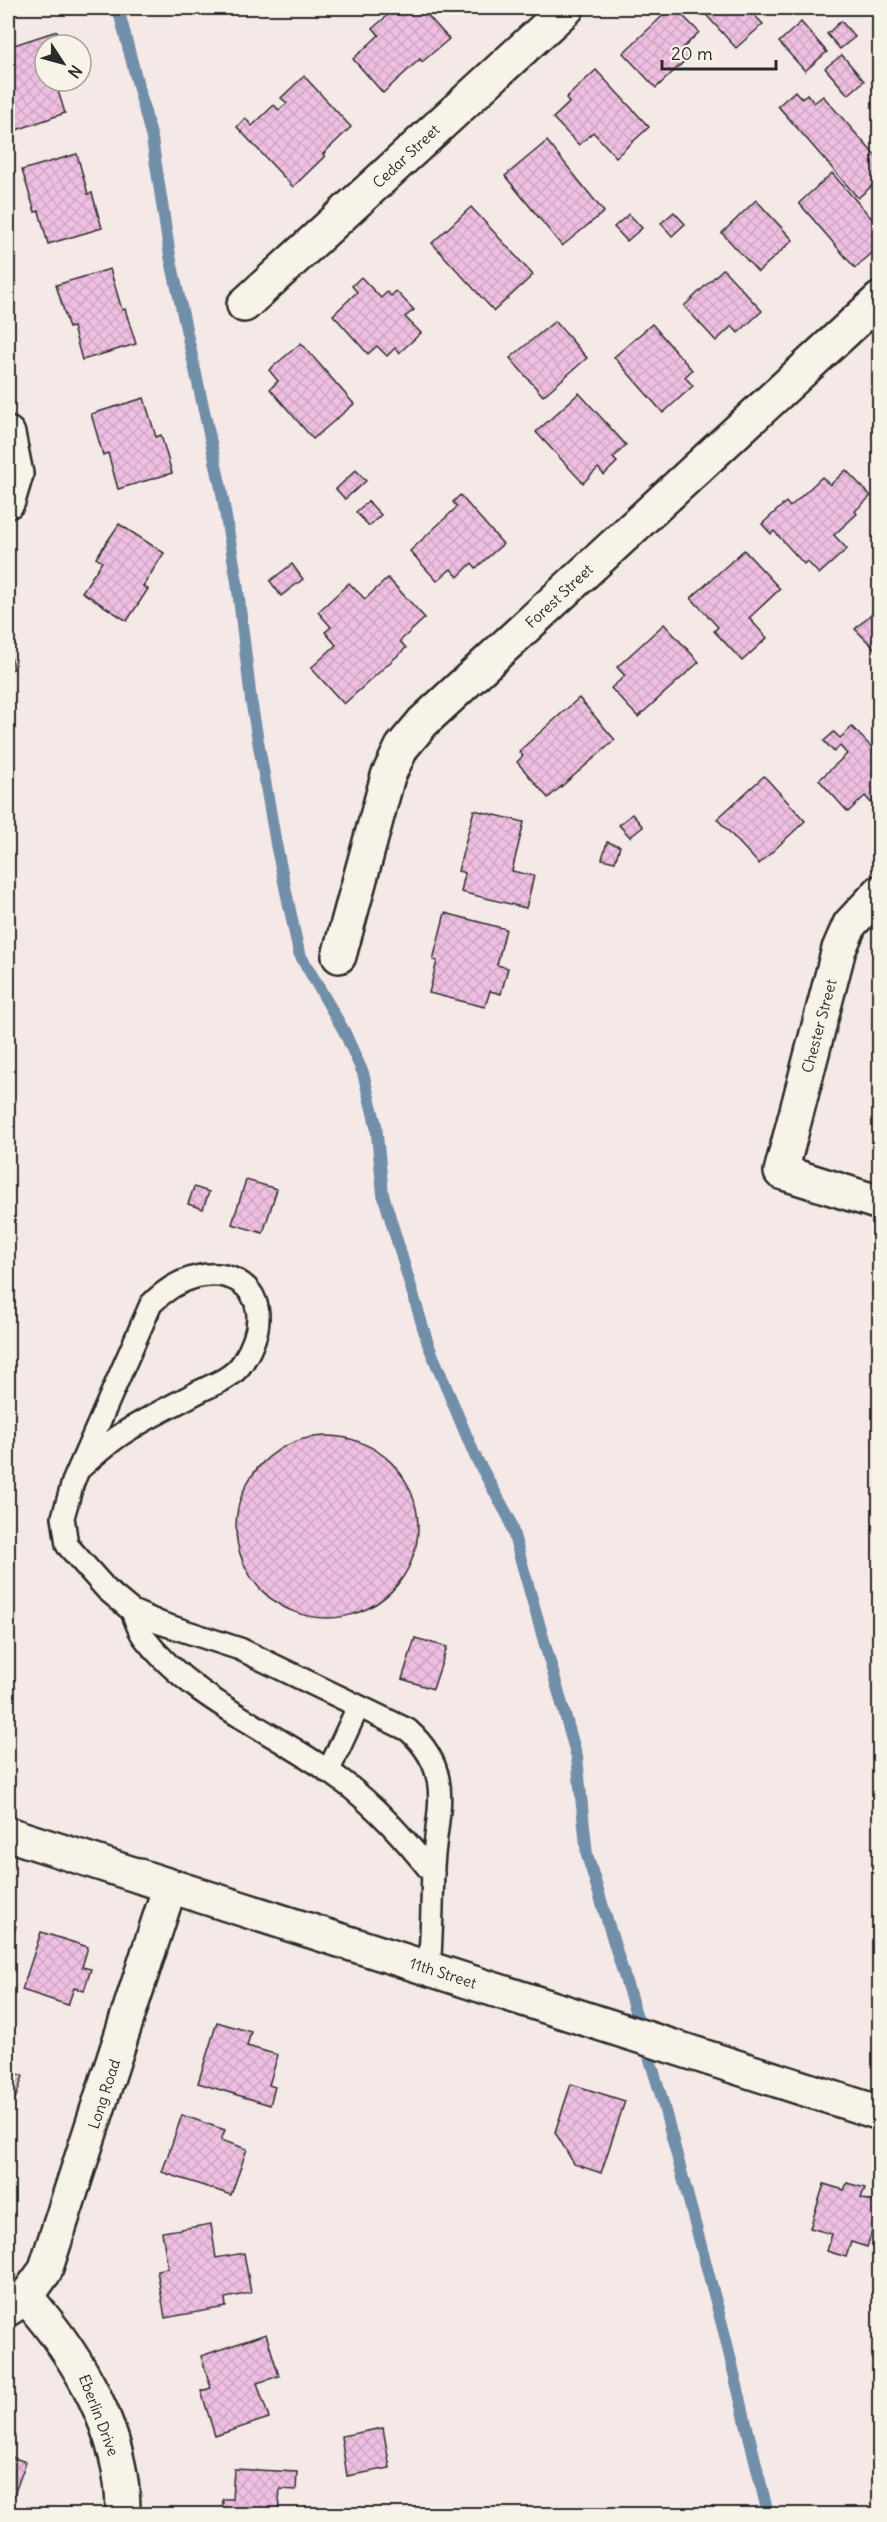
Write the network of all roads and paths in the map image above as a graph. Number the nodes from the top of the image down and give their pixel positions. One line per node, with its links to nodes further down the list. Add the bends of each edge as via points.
1 (567, 8): 3 (street, Cedar Street)
2 (879, 299): 7 (street, Forest Street, via 423,722 402,747 388,776)
3 (244, 305)
4 (8, 434): 5 (street, via 16,474)
5 (8, 501)
6 (879, 892): 8 (street, Chester Street, via 850,924 839,949 781,1172)
7 (339, 956)
8 (879, 1203)
9 (79, 1469): 9 (lane, via 151,1304 169,1288 206,1275 224,1275 246,1287 255,1299 257,1316 250,1346 237,1371 121,1435); 10 (lane, via 63,1517 67,1545 107,1590)
10 (132, 1611): 11 (lane, via 240,1649); 12 (lane, via 142,1634 167,1662 220,1704)
11 (358, 1707): 12 (lane); 14 (lane, via 408,1730 431,1756 440,1792)
12 (328, 1772): 14 (lane, via 378,1810)
13 (8, 1834): 15 (street, 11th Street)
14 (433, 1874): 16 (lane)
15 (171, 1886): 16 (street, 11th Street); 18 (street, Long Road, via 58,2236 45,2271)
16 (429, 1969): 17 (street, 11th Street)
17 (879, 2113)
18 (17, 2303): 19 (street, Eberlin Drive, via 51,2325 78,2363 114,2449 124,2490)
19 (123, 2514)

